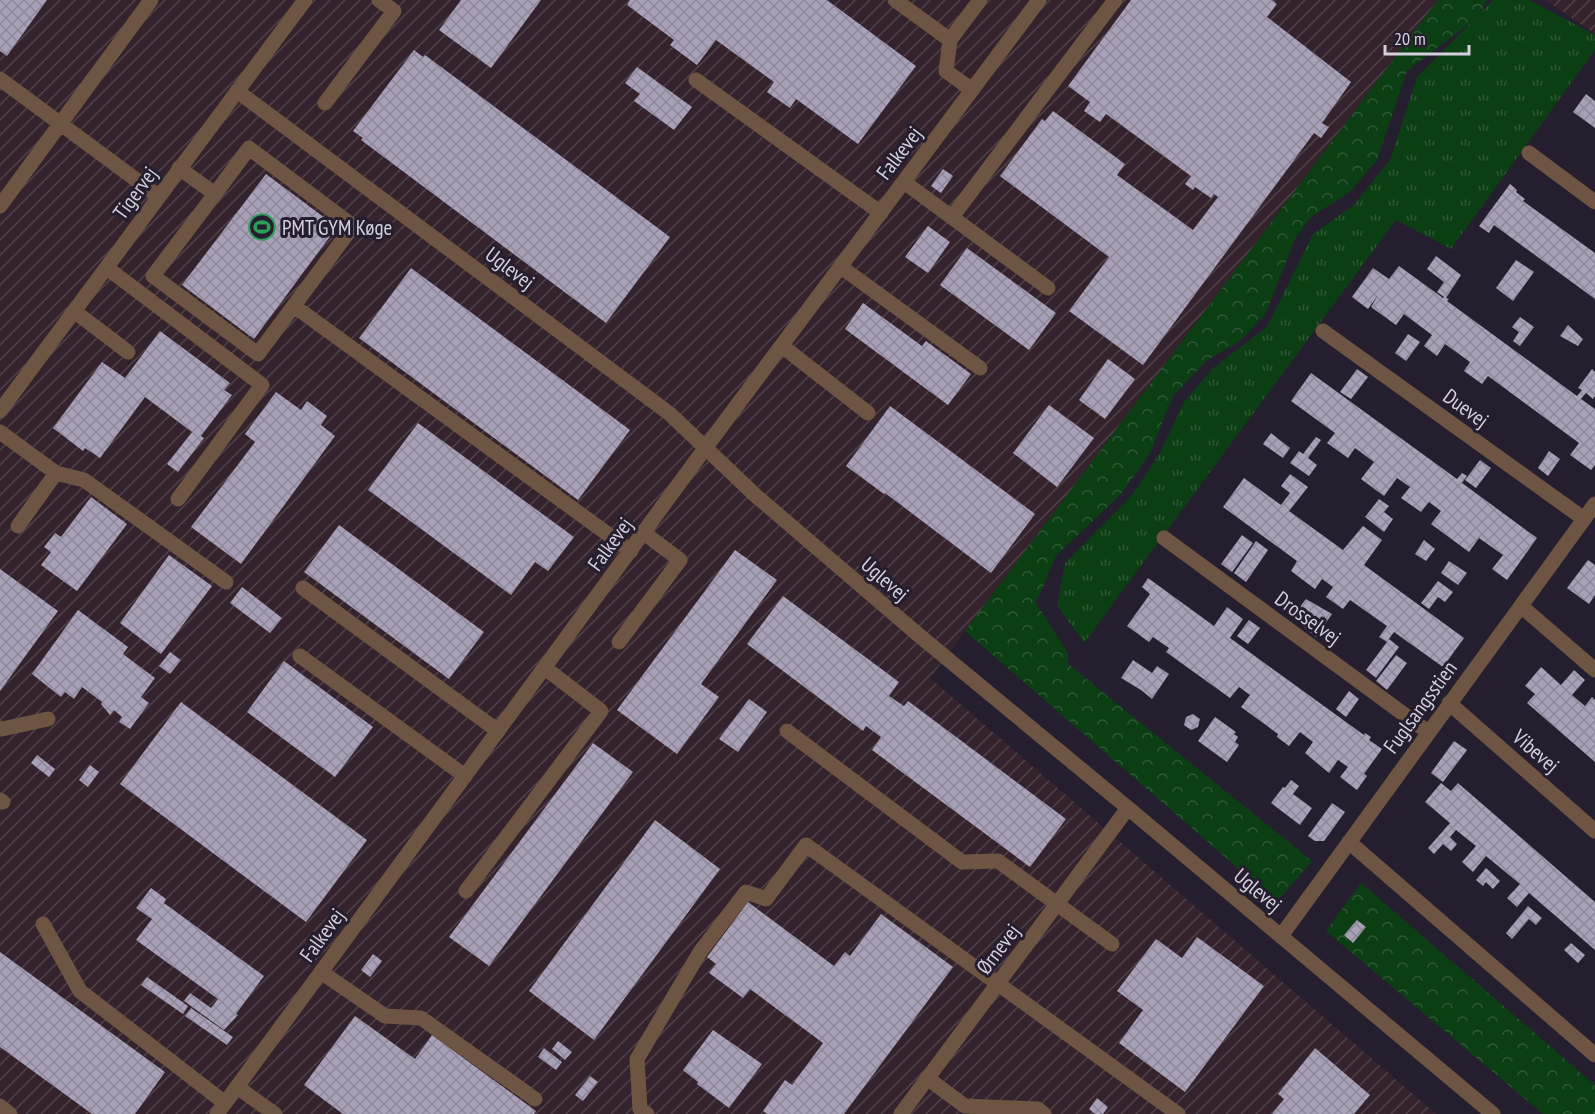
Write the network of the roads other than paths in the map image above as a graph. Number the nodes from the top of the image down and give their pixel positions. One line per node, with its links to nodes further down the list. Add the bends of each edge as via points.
1 (151, 0): 15 (street)
2 (305, 0): 12 (street, Tigervej)
3 (379, 0): 8 (street)
4 (895, 0): 9 (street)
5 (980, 0): 9 (street)
6 (1039, 0): 13 (street, Falkevej)
7 (1114, 0): 24 (street)
8 (398, 6): 14 (street)
9 (950, 40): 13 (street, via 946,71)
10 (0, 79): 15 (street)
11 (696, 80): 23 (street)
12 (237, 90): 17 (street, Tigervej); 37 (street, Uglevej, via 670,414)
13 (972, 90): 18 (street, Falkevej)
14 (325, 103)
15 (61, 124): 20 (street); 22 (street)
16 (1529, 153): 21 (street)
17 (179, 168): 19 (street); 20 (street, Tigervej)
18 (904, 182): 23 (street, Falkevej); 24 (street)
19 (215, 194): 28 (street, via 249,148 353,226); 28 (street, via 153,276 258,354)
20 (158, 196): 26 (street, Tigervej)
21 (1595, 202)
22 (0, 206)
23 (881, 213): 25 (street, Falkevej)
24 (952, 217): 27 (street)
25 (841, 267): 31 (street, Falkevej); 33 (street)
26 (107, 268): 29 (street, Tigervej); 39 (street, via 262,386)
27 (1048, 288)
28 (294, 306): 45 (street)
29 (74, 311): 32 (street); 34 (street, Tigervej)
30 (1323, 331): 41 (street, Duevej)
31 (782, 346): 35 (street); 37 (street, Falkevej)
32 (128, 352)
33 (980, 368)
34 (0, 411)
35 (868, 413)
36 (0, 432): 38 (street)
37 (706, 447): 43 (street, Falkevej); 60 (street, Uglevej, via 755,495 921,638)
38 (57, 473): 42 (street); 46 (street, via 84,480)
39 (178, 500)
40 (1595, 504): 41 (street, Fuglsangsstien)
41 (1584, 519): 48 (street, Fuglsangsstien)
42 (18, 526)
43 (644, 533): 45 (street, Falkevej); 49 (street, via 680,560)
44 (1164, 538): 58 (street, Drosselvej)
45 (631, 550): 51 (street, Falkevej)
46 (226, 582)
47 (303, 588): 56 (street)
48 (1521, 606): 52 (street); 53 (street, Fuglsangsstien)
49 (619, 642)
50 (300, 656): 59 (street)
51 (545, 668): 56 (street, Falkevej); 63 (street, via 600,711)
52 (1595, 670)
53 (1449, 703): 58 (street, Fuglsangsstien); 61 (street, Vibevej)
54 (48, 719): 55 (street)
55 (0, 728)
56 (498, 731): 59 (street, Falkevej)
57 (787, 731): 64 (street, via 962,862 998,861)
58 (1428, 732): 62 (street, Fuglsangsstien)
59 (465, 776): 68 (street, Falkevej)
60 (1128, 808): 64 (street, Ørnevej); 66 (street, Uglevej)
61 (1595, 831)
62 (1349, 842): 66 (street, Fuglsangsstien); 70 (street)
63 (466, 891)
64 (1058, 904): 67 (street); 69 (street, Ørnevej)
65 (44, 924): 75 (street, via 80,991)
66 (1281, 936): 83 (street, Uglevej)
67 (1112, 944)
68 (321, 972): 72 (street, Falkevej); 73 (street, via 385,1016 421,1018)
69 (998, 983): 71 (street, Ørnevej); 79 (street, via 806,845 766,899 746,892 700,952 637,1059 640,1109); 82 (street)
70 (1595, 1055)
71 (927, 1078): 76 (street); 80 (street, Ørnevej)
72 (237, 1087): 75 (street, Falkevej); 78 (street)
73 (535, 1099)
74 (0, 1106): 77 (street)
75 (221, 1109)
76 (962, 1110): 81 (street, via 1038,1109)
77 (10, 1114)
78 (275, 1114)
79 (647, 1114)
80 (901, 1114)
81 (1044, 1114)
82 (1178, 1114)
83 (1493, 1114)

